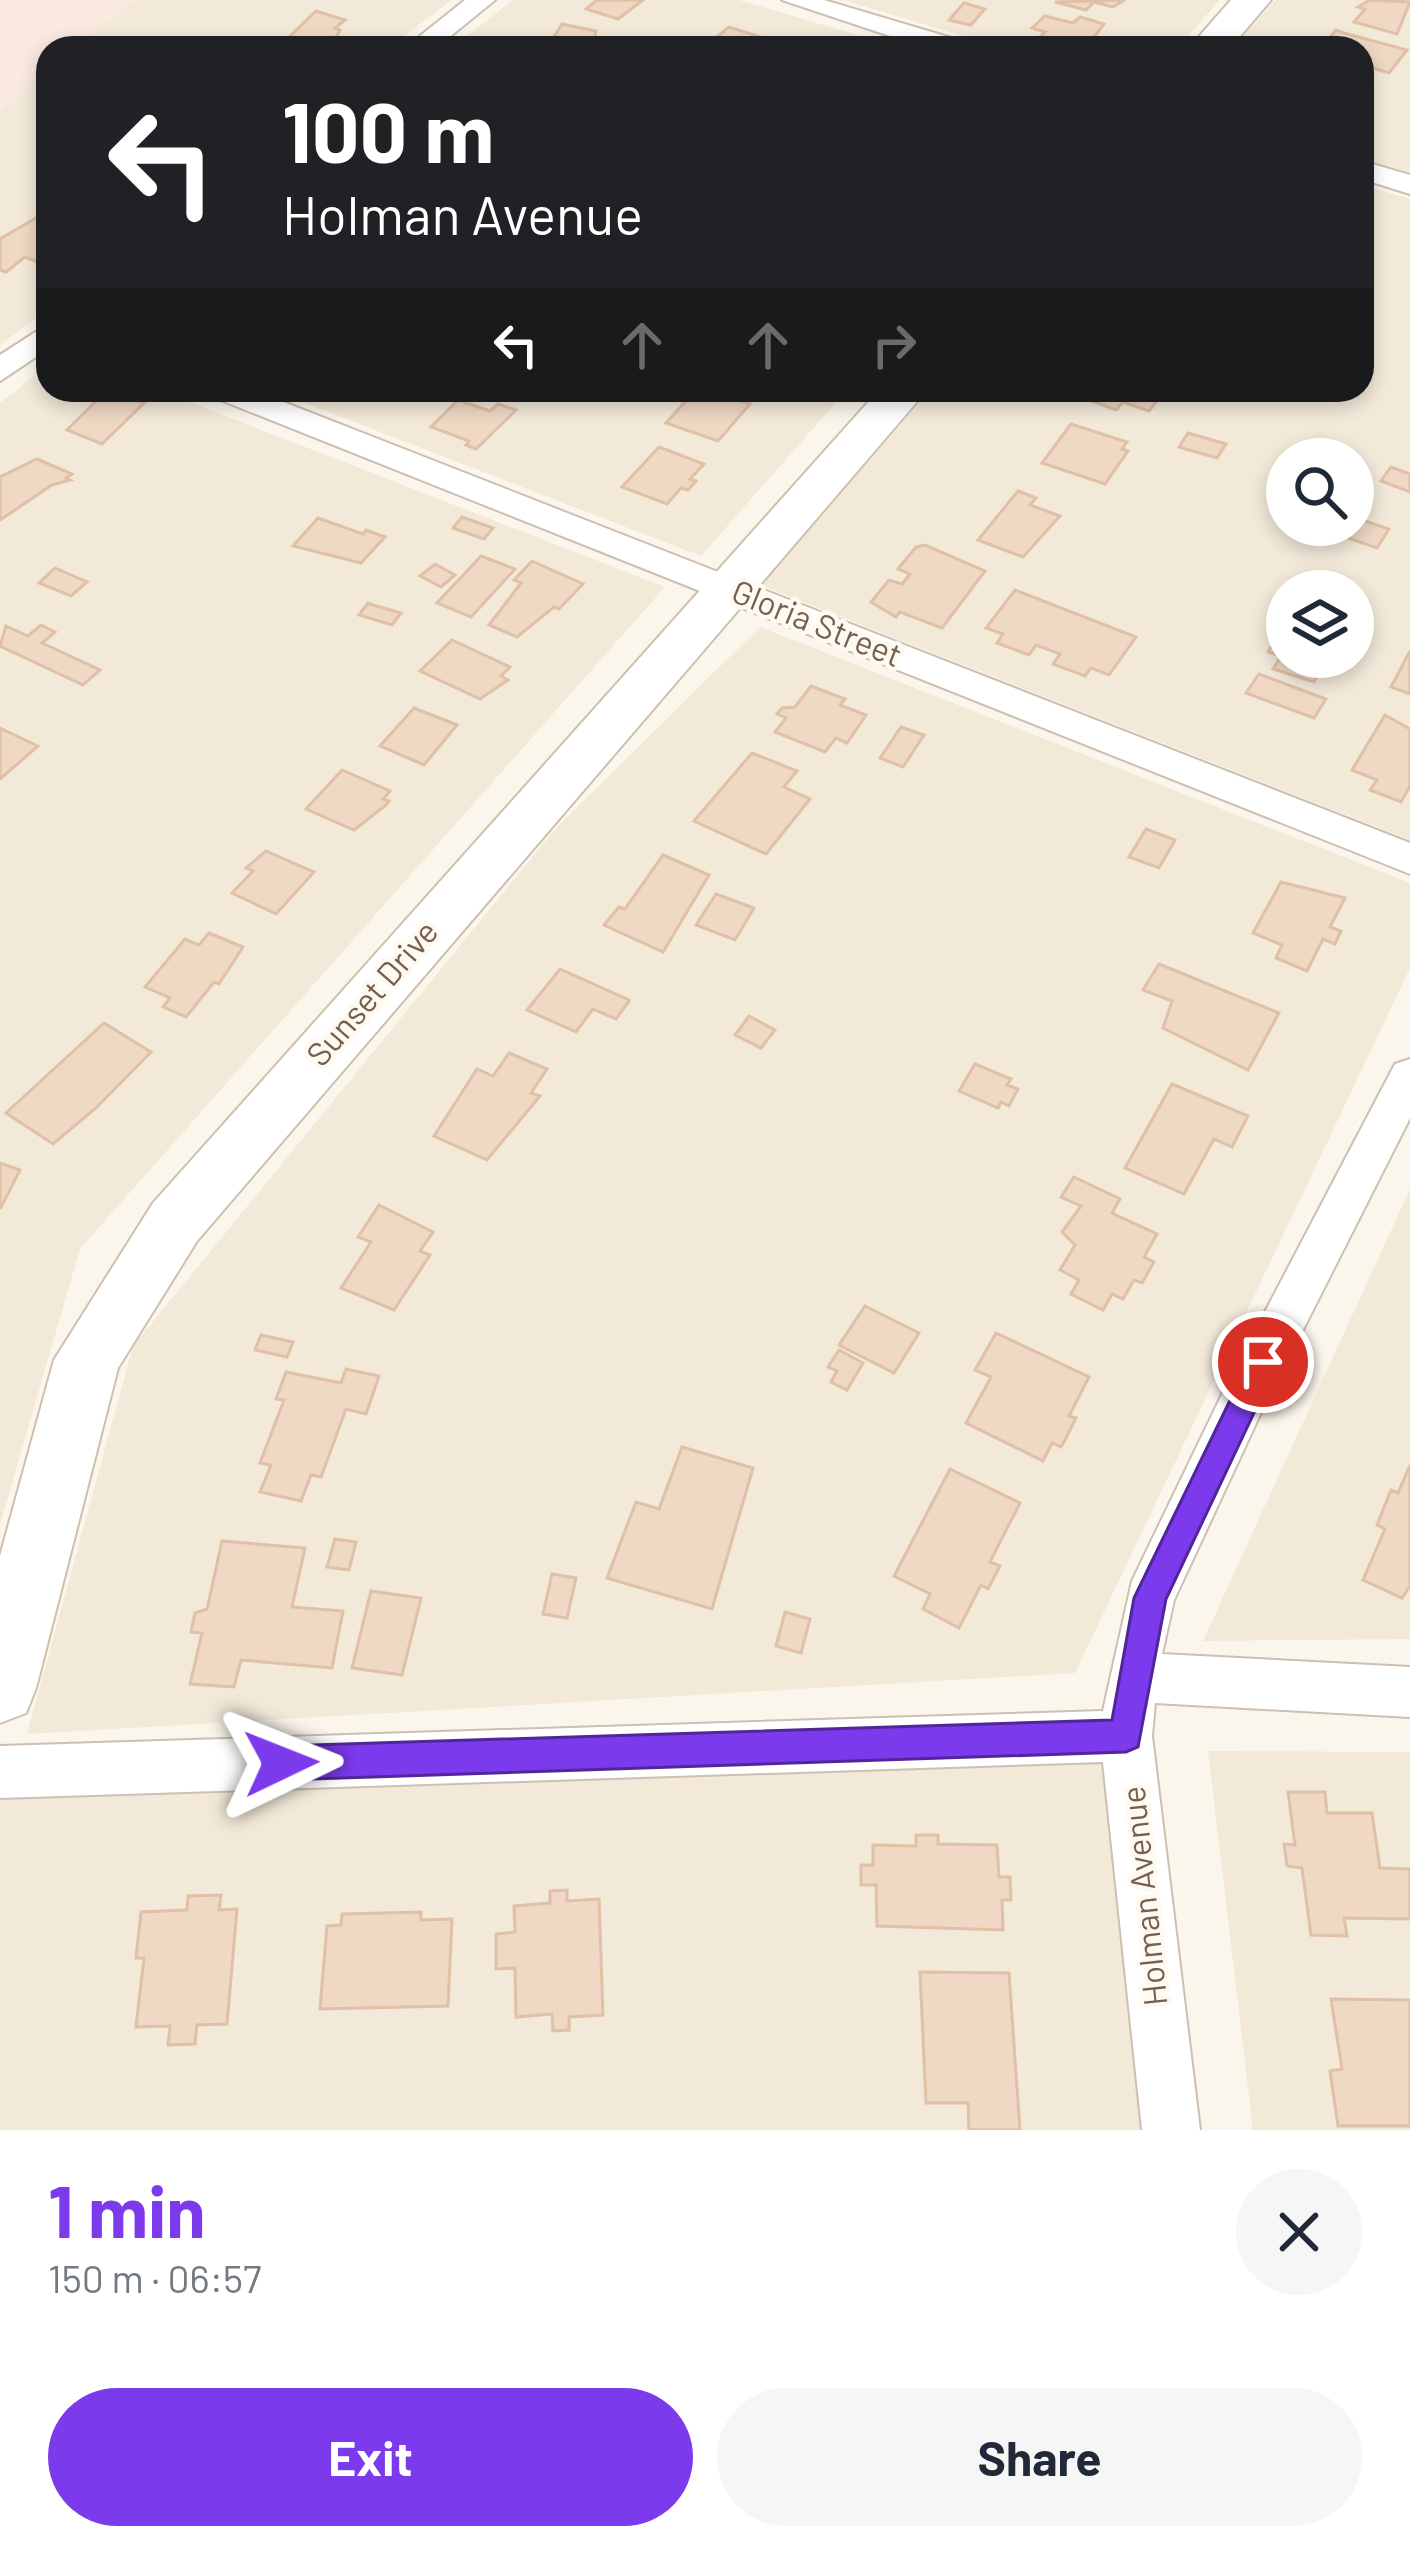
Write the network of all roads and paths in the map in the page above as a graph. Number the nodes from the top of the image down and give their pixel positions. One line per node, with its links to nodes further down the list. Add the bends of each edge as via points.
1 (482, 0): 4 (street)
2 (795, 0): 5 (street)
3 (1252, 0): 6 (street)
4 (435, 36)
5 (915, 36)
6 (1220, 36)
7 (1374, 174): 8 (street)
8 (1410, 185)
9 (36, 343): 10 (street)
10 (0, 371)
11 (254, 402): 13 (street, Gloria Street)
12 (893, 402): 13 (street, Sunset Drive)
13 (727, 588): 14 (street, Gloria Street); 17 (street, Sunset Drive, via 175,1222 87,1360)
14 (1410, 859)
15 (1410, 1076): 16 (street, Holman Avenue, via 1150,1598)
16 (1132, 1678): 18 (street); 19 (street, Holman Avenue)
17 (0, 1688)
18 (1410, 1692)
19 (1126, 1736): 20 (street); 21 (street, Holman Avenue)
20 (0, 1772)
21 (1171, 2130)

